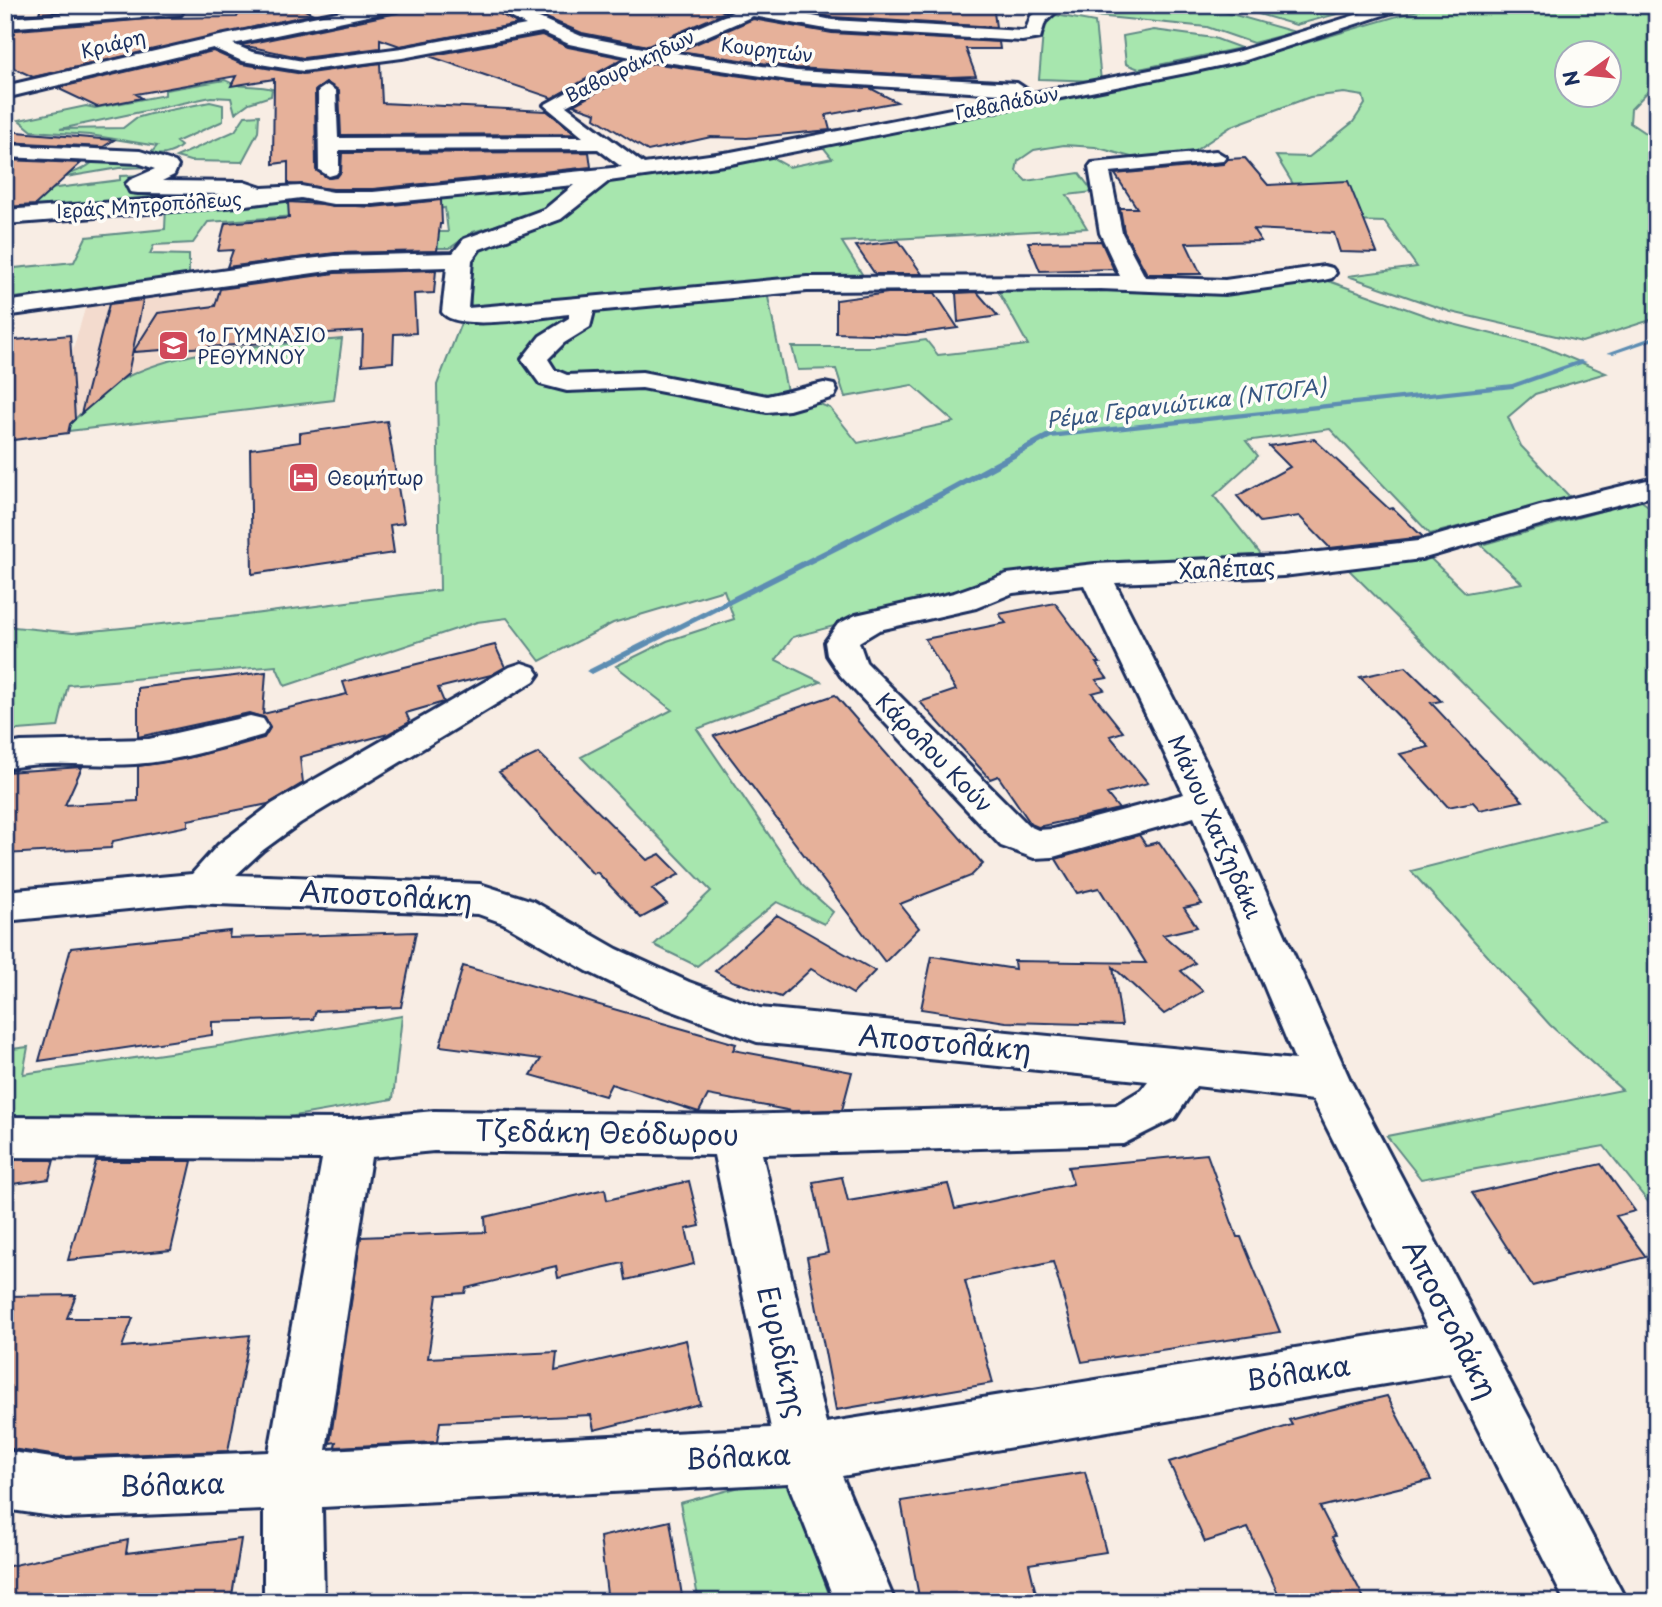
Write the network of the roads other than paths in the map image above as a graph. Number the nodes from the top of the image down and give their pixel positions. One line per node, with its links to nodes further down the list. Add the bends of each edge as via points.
1 (350, 5): 12 (street)
2 (495, 5): 15 (street, Κουρητών)
3 (719, 5): 9 (street)
4 (771, 5): 9 (street, Βαβουράκηδων)
5 (1047, 5): 18 (street, via 1049,12 1037,20 1032,35)
6 (1406, 5): 13 (street, Γαβαλάδων)
7 (386, 6): 12 (street, Κριάρη)
8 (177, 8): 14 (street); 21 (street, via 142,48)
9 (744, 11): 16 (street, Βαβουράκηδων); 18 (street)
10 (1339, 11): 13 (street)
11 (936, 14): 18 (street)
12 (330, 16): 19 (street, Κριάρη)
13 (1364, 18): 24 (street, Γαβαλάδων, via 1224,60)
14 (5, 23)
15 (541, 27): 19 (street, via 303,66 248,57); 20 (street, Κουρητών, via 575,40)
16 (700, 31): 17 (street); 20 (street, Βαβουράκηδων)
17 (733, 39)
18 (932, 40)
19 (215, 42): 21 (street, Κριάρη)
20 (649, 55): 24 (street, Κουρητών, via 807,77 1008,87); 27 (street, Βαβουράκηδων, via 553,105)
21 (144, 58): 23 (street, Κριάρη)
22 (327, 91): 25 (street)
23 (5, 92)
24 (1041, 96): 30 (street, Γαβαλάδων, via 731,158)
25 (329, 144): 26 (street); 33 (street, via 329,172)
26 (473, 144): 27 (street); 32 (street)
27 (604, 144): 30 (street, Βαβουράκηδων)
28 (5, 151): 34 (street, Ιεράς Μητροπόλεως, via 140,157 168,166 138,187 244,188)
29 (1216, 157): 38 (street, via 1099,167 1111,233)
30 (640, 171): 31 (street, Γαβαλάδων)
31 (603, 176): 32 (street, Γαβαλάδων); 36 (street, via 553,214 472,244)
32 (469, 189): 33 (street, Γαβαλάδων, via 373,198)
33 (301, 192): 34 (street, Γαβαλάδων)
34 (259, 194): 35 (street, Ιεράς Μητροπόλεως, via 238,200)
35 (5, 217)
36 (460, 260): 39 (street, via 454,312 481,317); 40 (street, via 301,267)
37 (1324, 273): 38 (street, via 1225,287)
38 (1136, 283): 39 (street, via 807,284)
39 (582, 307): 41 (street, via 581,322 558,334 535,359 554,381 638,379 767,404)
40 (5, 309)
41 (824, 391)
42 (1647, 489): 43 (street, Χαλέπας, via 1421,550 1283,566)
43 (1095, 574): 44 (street, Χαλέπας, via 1007,584 964,601 859,626 842,642); 48 (street, Μάνου Χατζηδάκι)
44 (853, 669): 48 (street, Κάρολου Κούν, via 1015,836 1034,844 1053,843)
45 (522, 674): 49 (street, via 252,837 221,863)
46 (250, 727): 47 (street, via 136,752 32,752)
47 (5, 758)
48 (1206, 801): 52 (street, Μάνου Χατζηδάκι)
49 (202, 889): 50 (street, Αποστολάκη); 51 (street, Αποστολάκη, via 480,899 518,912 602,960 674,993 757,1025)
50 (5, 906)
51 (1184, 1066): 52 (street, Αποστολάκη); 53 (street, Τζεδάκη Θεόδωρου, via 1158,1104 1123,1124)
52 (1328, 1083): 56 (street, Αποστολάκη)
53 (734, 1135): 55 (street, Τζεδάκη Θεόδωρου, via 435,1131); 57 (street, Ευριδίκης)
54 (5, 1137): 55 (street, Τζεδάκη Θεόδωρου)
55 (350, 1139): 59 (street)
56 (1463, 1346): 57 (street, Βόλακα); 62 (street, Αποστολάκη)
57 (805, 1454): 59 (street, Βόλακα); 61 (street, Ευριδίκης)
58 (5, 1480): 59 (street, Βόλακα, via 65,1489)
59 (293, 1480): 60 (street)
60 (294, 1602)
61 (864, 1602)
62 (1597, 1602)

